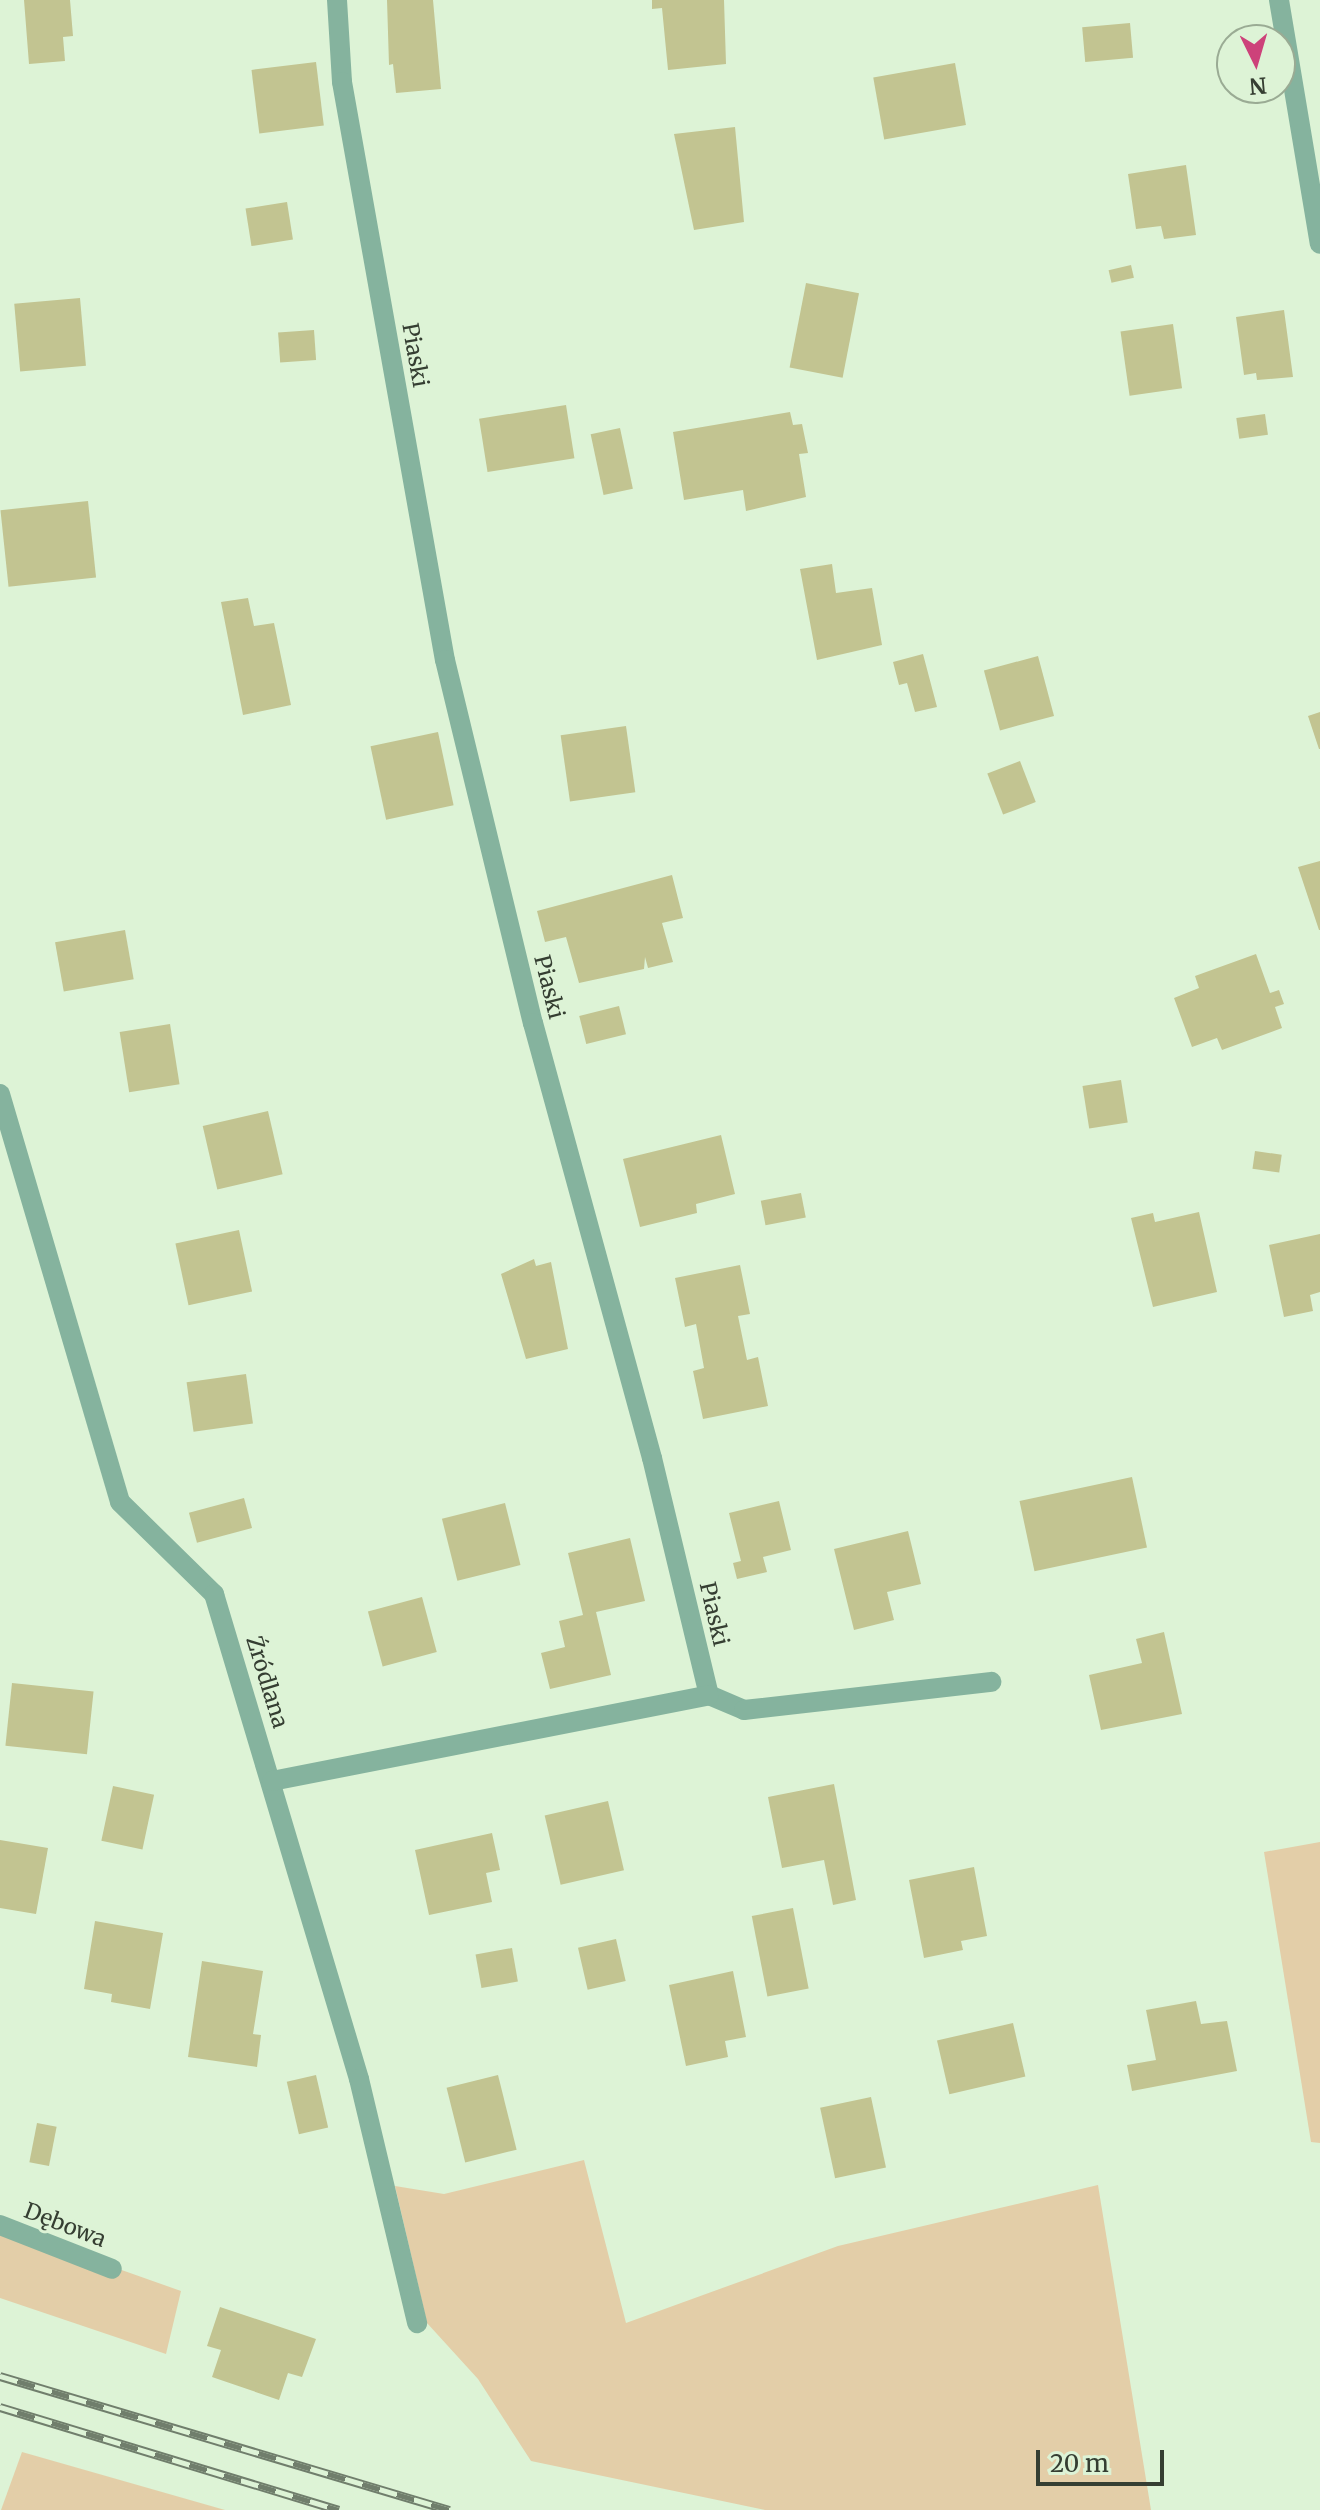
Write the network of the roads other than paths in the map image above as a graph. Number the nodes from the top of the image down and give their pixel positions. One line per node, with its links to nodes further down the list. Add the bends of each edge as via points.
1 (337, 0): 6 (street, Piaski, via 342,82 445,660 533,1023 652,1458)
2 (1279, 0): 3 (street)
3 (1320, 244)
4 (0, 1094): 7 (street, Źródlana, via 120,1502 214,1594)
5 (991, 1682): 6 (street, via 744,1710)
6 (709, 1695): 7 (street)
7 (272, 1781): 10 (street, Źródlana, via 359,2079)
8 (0, 2225): 9 (street, Dębowa)
9 (112, 2269)
10 (417, 2323)

